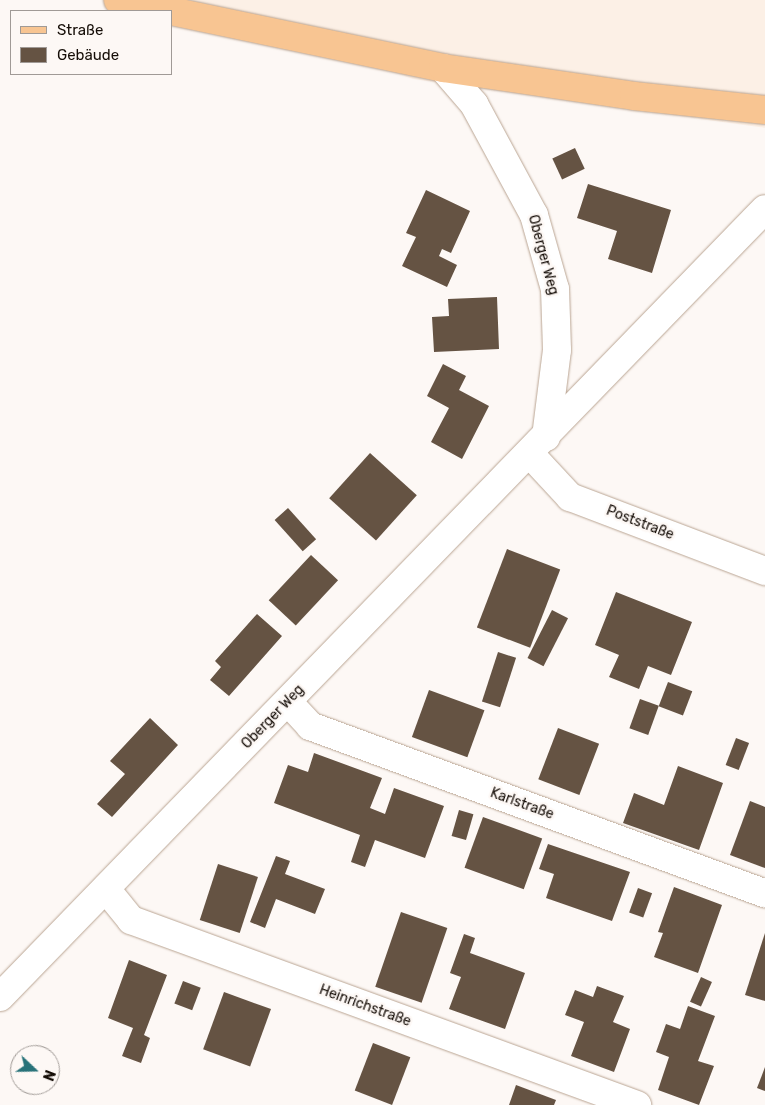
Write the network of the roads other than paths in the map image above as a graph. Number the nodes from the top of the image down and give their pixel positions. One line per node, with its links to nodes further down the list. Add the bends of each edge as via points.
1 (118, 0): 2 (main road)
2 (166, 10)
3 (172, 11): 4 (main road)
4 (443, 68): 5 (main road, via 634,96); 7 (street, Oberger Weg, via 474,104 537,224 555,289 556,350)
5 (765, 110)
6 (765, 208): 7 (street, Oberger Weg)
7 (538, 446): 8 (street, Poststraße, via 570,497); 9 (street, Oberger Weg)
8 (765, 571)
9 (288, 702): 10 (street, Oberger Weg); 11 (street, Karlstraße, via 310,726)
10 (106, 889): 12 (street, Oberger Weg); 13 (street, Heinrichstraße, via 131,920)
11 (765, 893)
12 (0, 997)
13 (637, 1105)

